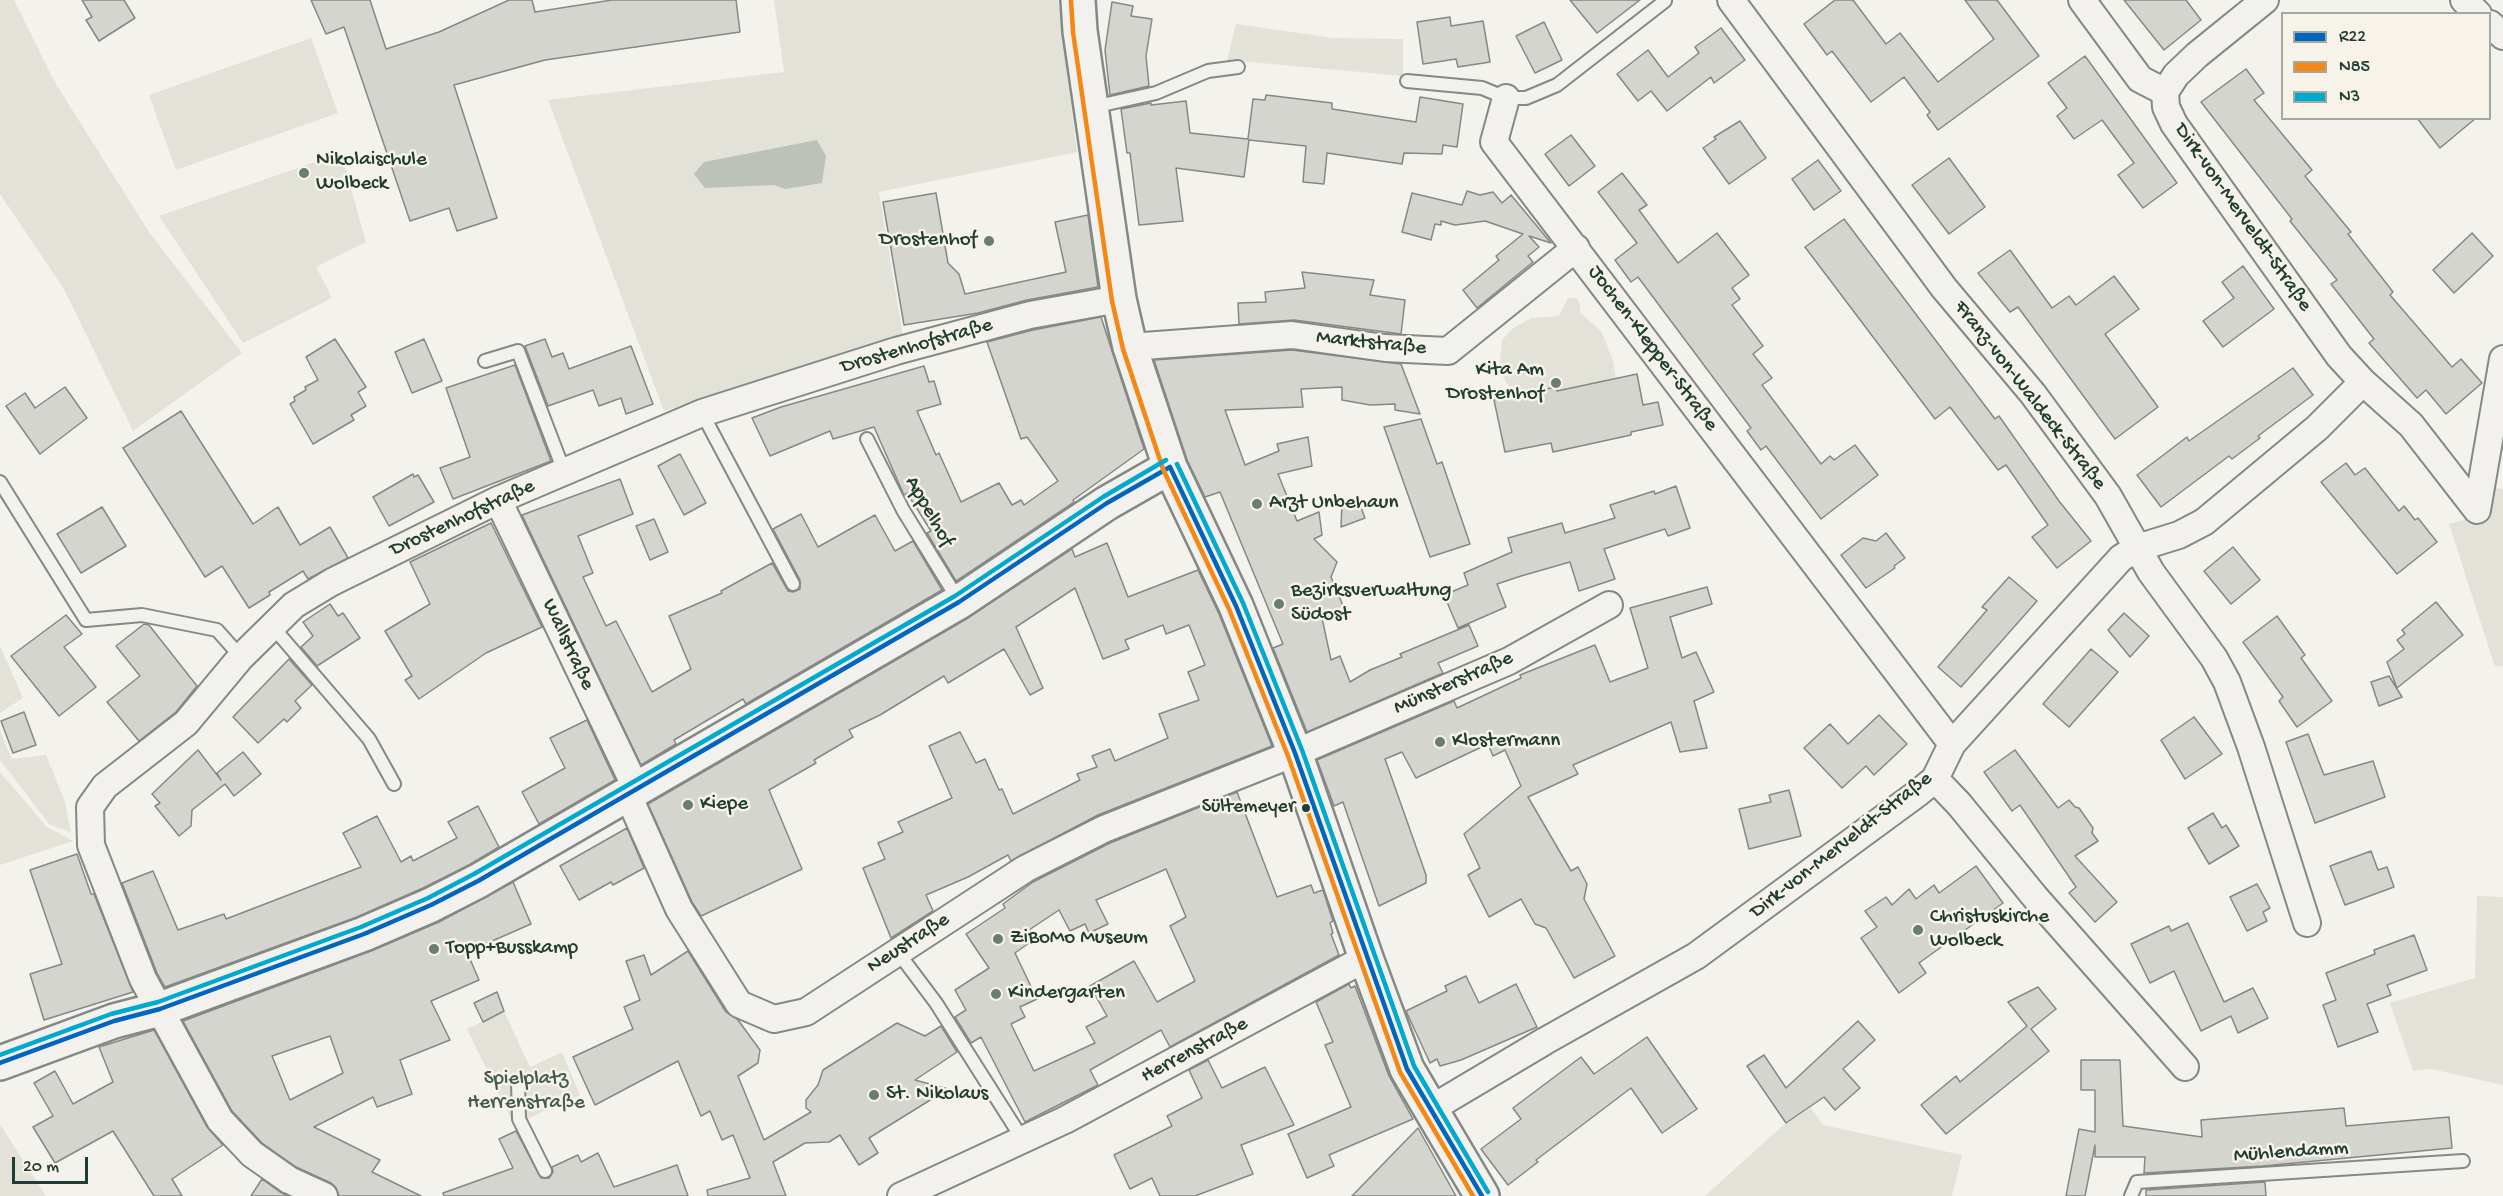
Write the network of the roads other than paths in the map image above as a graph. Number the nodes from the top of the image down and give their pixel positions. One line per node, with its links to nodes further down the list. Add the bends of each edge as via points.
1 (1078, 0): 14 (street)
2 (1731, 0): 27 (street, Franz-von-Waldeck-Straße, via 1944,288 2033,394 2108,496)
3 (2082, 0): 12 (street, via 2140,79)
4 (2265, 0): 12 (street, via 2197,55)
5 (2464, 0): 7 (street)
6 (1665, 1): 13 (lane, via 1557,85 1526,98)
7 (2476, 12)
8 (2491, 25): 9 (street)
9 (2503, 36)
10 (1238, 66): 14 (lane, via 1208,71 1155,93)
11 (1407, 81): 13 (lane, via 1482,88)
12 (2165, 92): 20 (street, Dirk-von-Merveldt-Straße, via 2166,107 2174,124 2339,356)
13 (1506, 98): 15 (street, Jochen-Klepper-Straße, via 1494,142)
14 (1091, 108): 16 (street)
15 (1576, 248): 17 (street, Marktstraße, via 1448,351 1385,348 1292,335); 33 (street, Jochen-Klepper-Straße)
16 (1119, 299): 17 (street); 21 (street, Drostenhofstraße, via 1030,315 896,351)
17 (1130, 347): 23 (street)
18 (2503, 359): 20 (street, Dirk-von-Merveldt-Straße, via 2477,510 2411,425)
19 (485, 361): 24 (lane, via 518,351)
20 (2363, 382): 27 (street, Dirk-von-Merveldt-Straße, via 2317,428 2204,522 2179,535)
21 (702, 413): 24 (street, Drostenhofstraße); 28 (lane)
22 (867, 439): 29 (lane, Appelhof, via 903,510)
23 (1170, 467): 29 (street, via 1107,503); 34 (street, via 1236,606)
24 (564, 471): 26 (street, Drostenhofstraße)
25 (0, 482): 32 (lane, via 86,620 142,615 217,630)
26 (498, 500): 31 (street, Drostenhofstraße, via 332,582 294,605); 37 (street, Wallstraße)
27 (2137, 548): 33 (street, Dirk-von-Merveldt-Straße, via 2121,558); 38 (street, Franz-von-Waldeck-Straße, via 2227,682 2252,747)
28 (794, 584)
29 (959, 602): 37 (street)
30 (1609, 605): 34 (street, Münsterstraße, via 1509,661)
31 (272, 626): 32 (street, Drostenhofstraße); 36 (lane, via 369,739)
32 (241, 657): 41 (street, Drostenhofstraße, via 186,723 105,786 90,807 91,845 139,968)
33 (1952, 744): 35 (street, Dirk-von-Merveldt-Straße)
34 (1294, 753): 39 (street, Neustraße, via 1104,829 1025,869); 40 (street)
35 (1935, 779): 43 (street); 45 (street, Dirk-von-Merveldt-Straße, via 1696,956)
36 (394, 784)
37 (633, 792): 39 (street, Neustraße, via 679,909 739,1004 774,1019 806,1012); 41 (street, via 431,905 364,934)
38 (2307, 923)
39 (897, 951): 46 (lane, via 936,1003)
40 (1366, 958): 45 (street, via 1407,1068); 46 (street, Herrenstraße)
41 (160, 1008): 42 (street); 50 (street, via 220,1120 252,1154 289,1180)
42 (0, 1063)
43 (2185, 1067)
44 (518, 1081): 48 (lane, via 519,1119)
45 (1430, 1110): 52 (street)
46 (1023, 1140): 49 (street, Herrenstraße)
47 (2463, 1161): 53 (lane, Mühlendamm, via 2137,1182)
48 (545, 1171)
49 (932, 1190): 51 (street, Herrenstraße)
50 (324, 1196)
51 (901, 1196)
52 (1482, 1196)
53 (2131, 1196)

